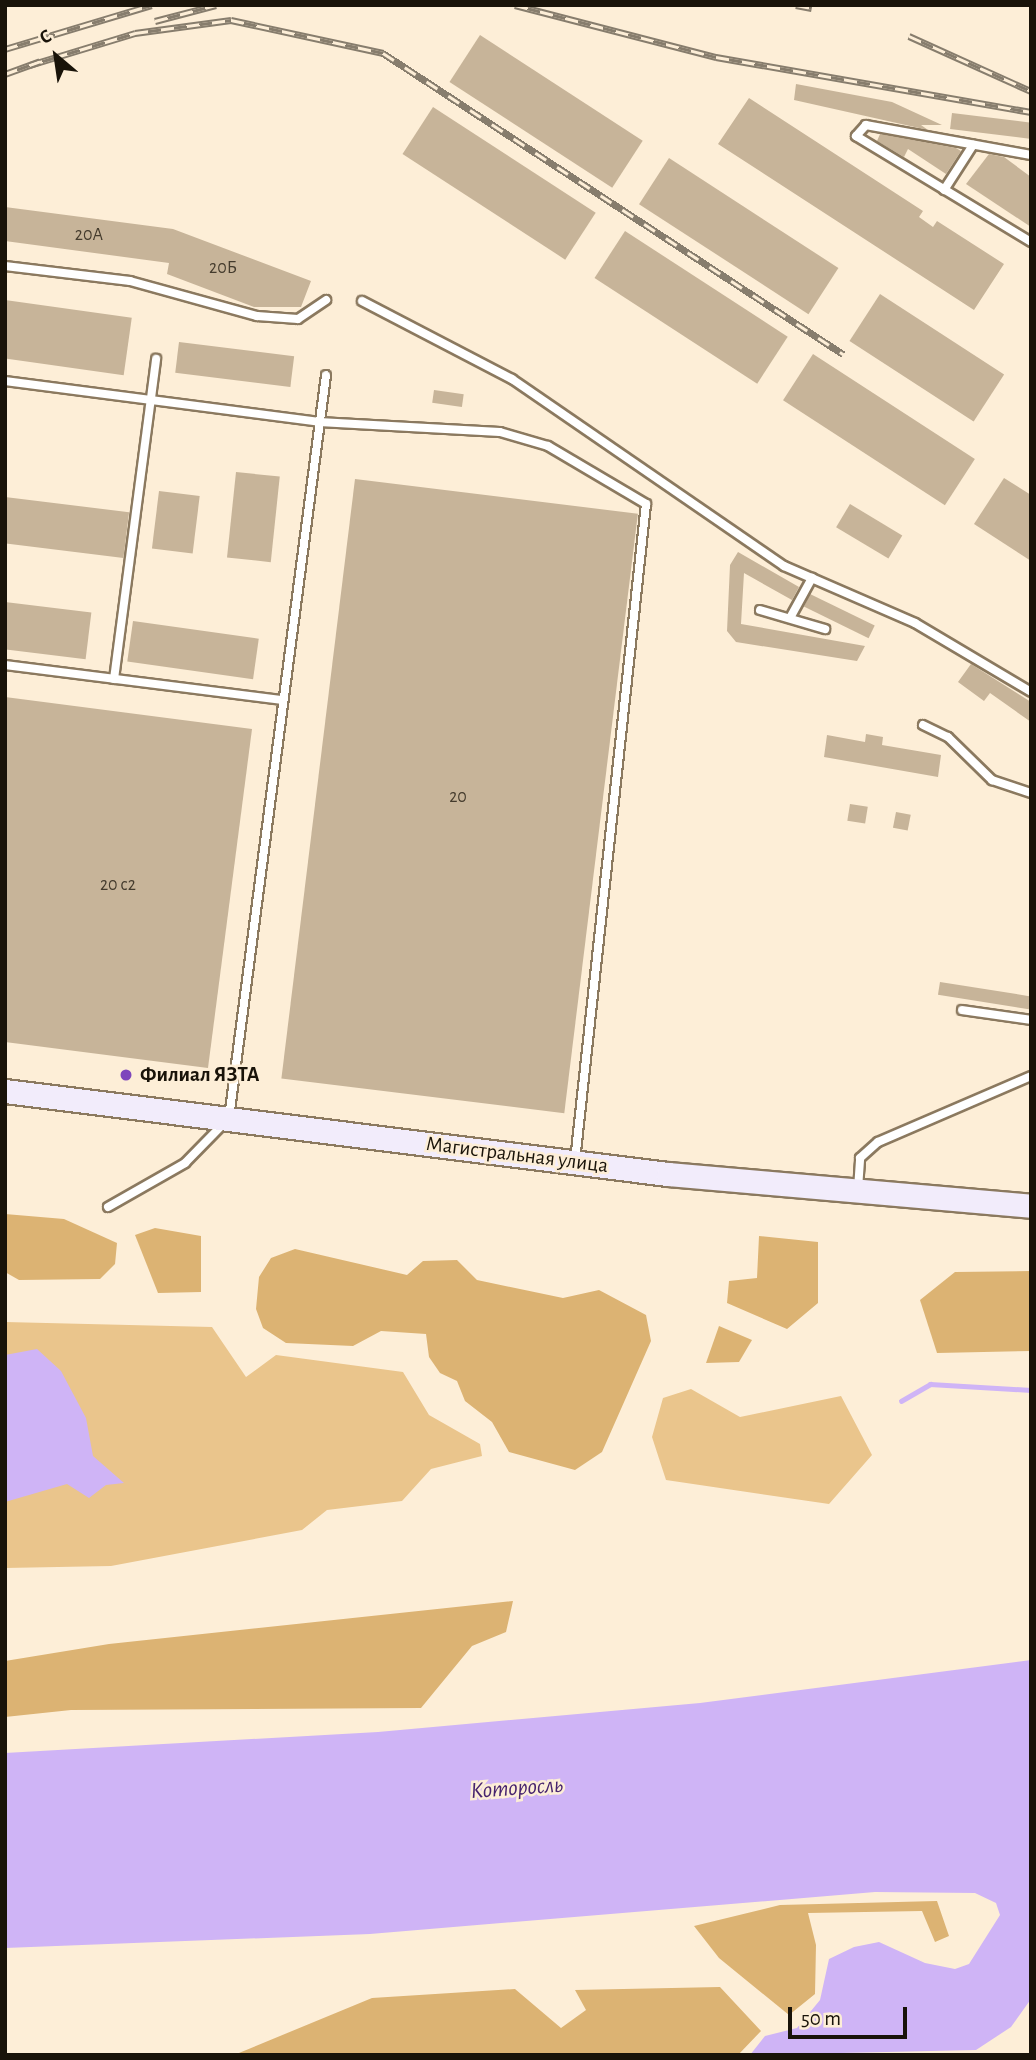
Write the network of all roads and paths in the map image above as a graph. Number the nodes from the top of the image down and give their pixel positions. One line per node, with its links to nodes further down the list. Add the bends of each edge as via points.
1 (974, 145): 2 (lane); 3 (lane); 3 (lane, via 866,125 856,136)
2 (1031, 155)
3 (944, 190): 4 (lane)
4 (1031, 242)
5 (5, 266): 6 (lane, via 130,281 257,316 298,319)
6 (326, 300)
7 (362, 301): 13 (lane, via 512,379 730,531)
8 (156, 359): 11 (lane)
9 (326, 375): 12 (lane)
10 (5, 381): 11 (lane)
11 (150, 400): 12 (lane); 18 (lane)
12 (319, 422): 20 (lane); 28 (lane, via 525,438 646,504)
13 (812, 578): 15 (lane); 19 (lane, via 915,623)
14 (760, 610): 15 (lane)
15 (790, 618): 16 (lane)
16 (825, 629)
17 (5, 665): 18 (lane)
18 (114, 679): 20 (lane)
19 (1031, 692)
20 (283, 701): 27 (lane)
21 (923, 725): 22 (lane, via 948,737 992,780)
22 (1031, 793)
23 (962, 1010): 24 (lane)
24 (1031, 1020)
25 (1031, 1076): 29 (lane, via 878,1142 860,1158)
26 (5, 1091): 27 (main road, Магистральная улица)
27 (229, 1118): 28 (main road, Магистральная улица); 31 (lane, via 185,1163)
28 (575, 1163): 29 (main road, Магистральная улица)
29 (858, 1192): 30 (main road, Магистральная улица)
30 (1031, 1206)
31 (108, 1207)

